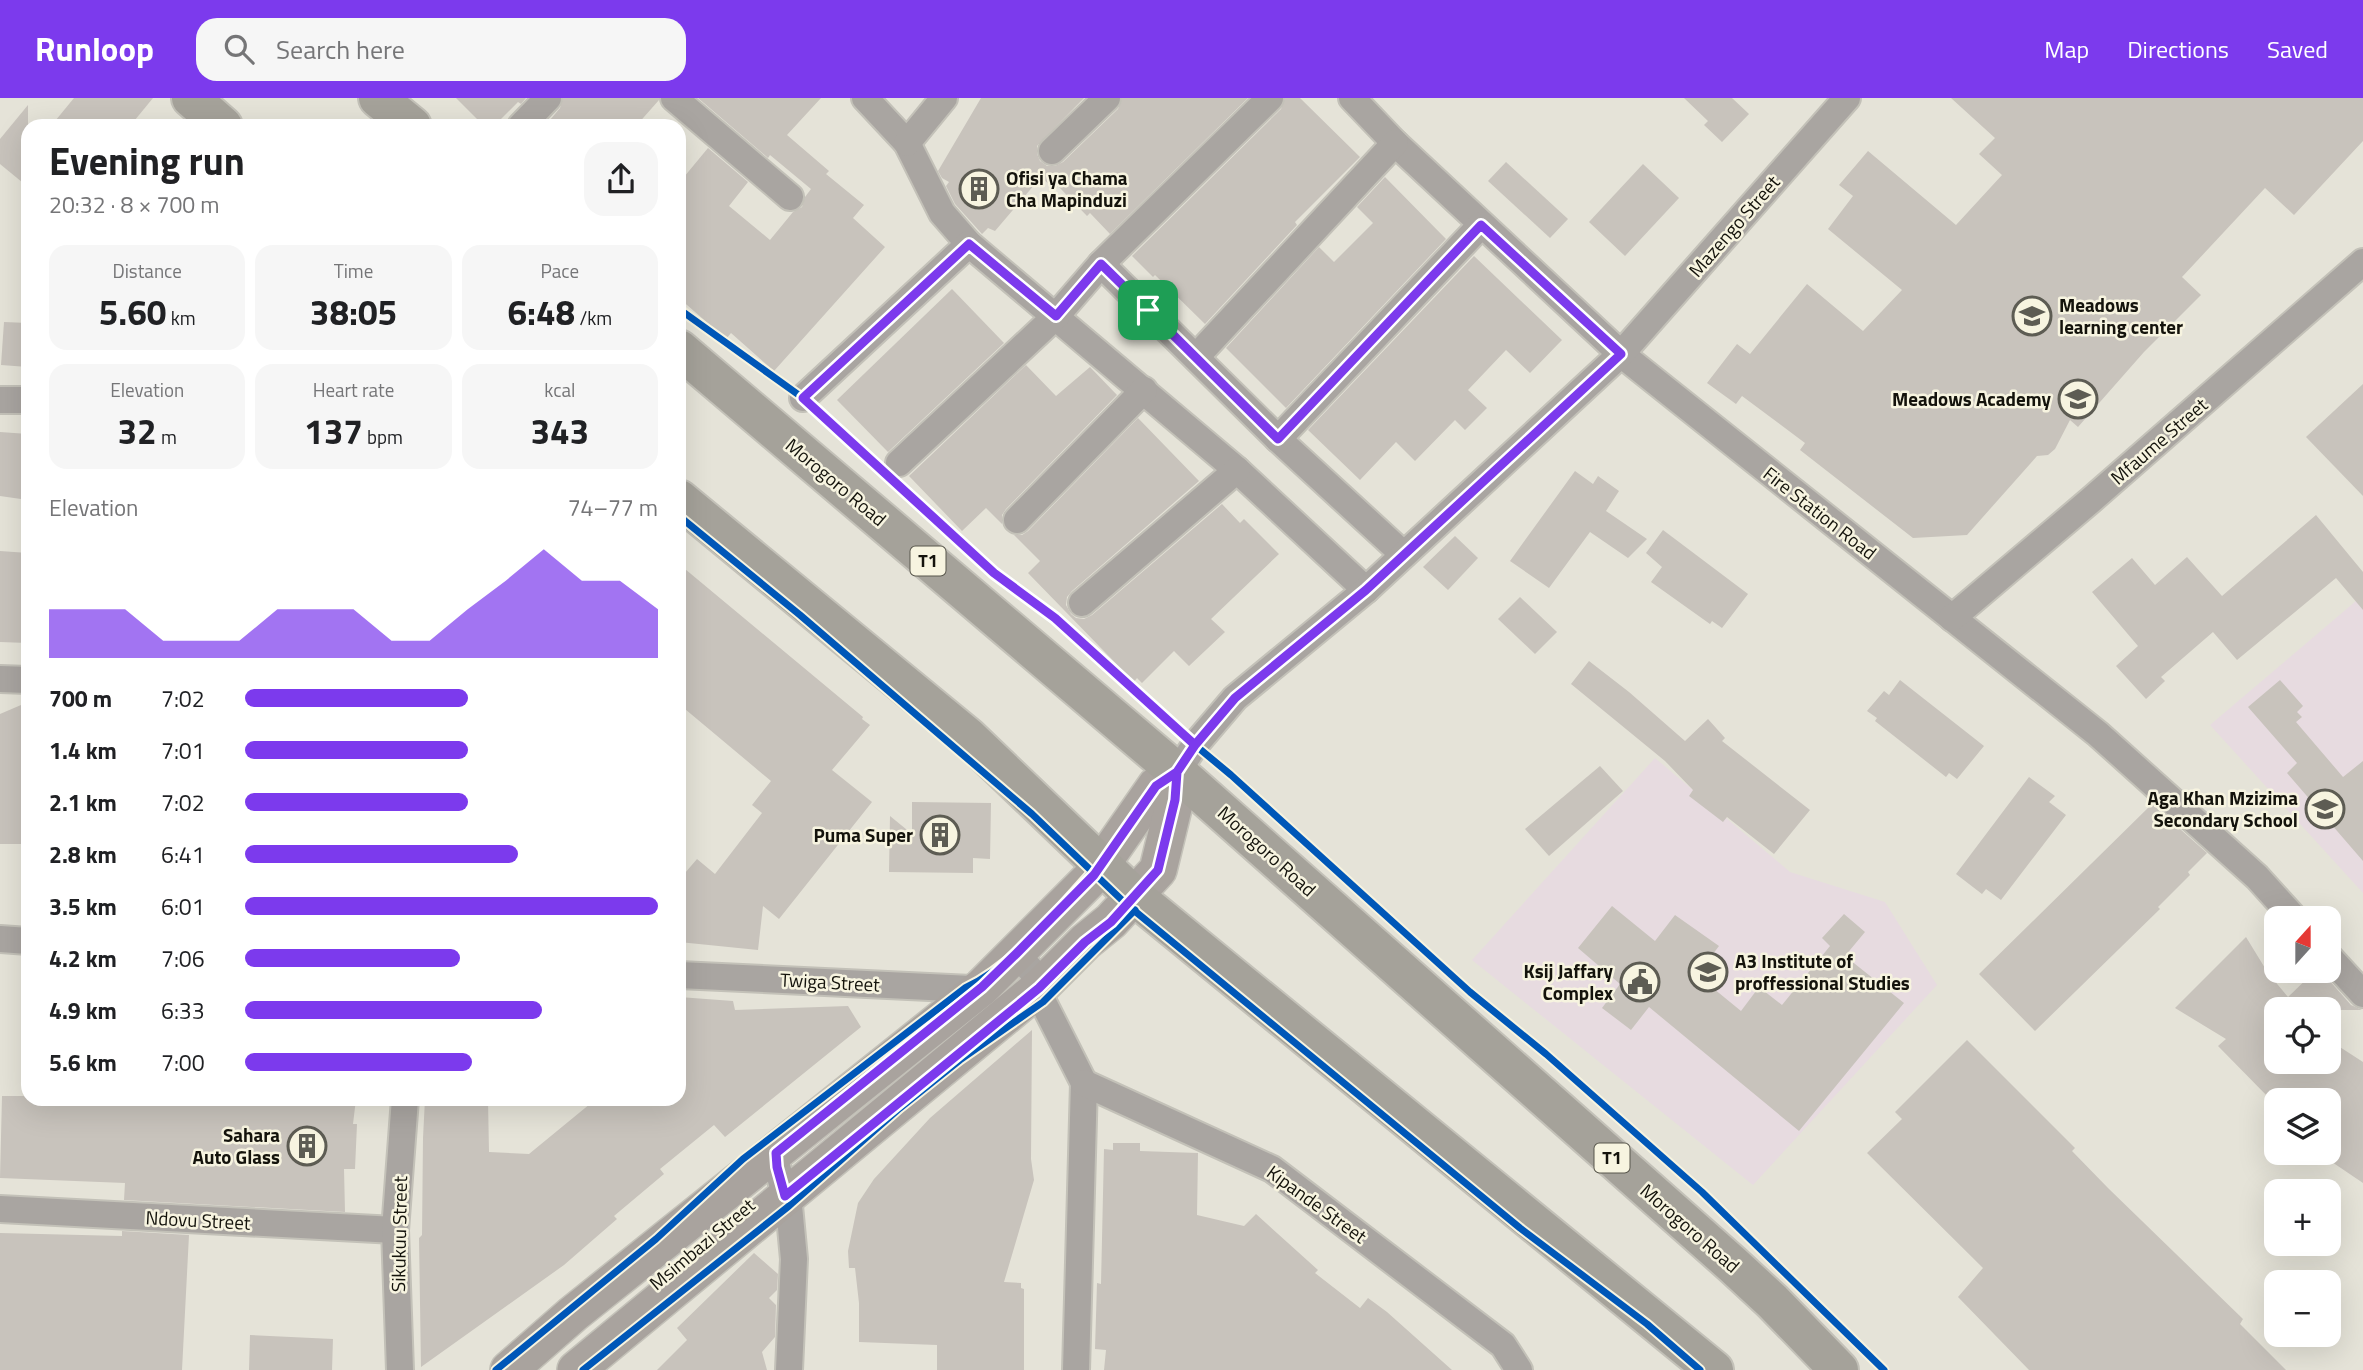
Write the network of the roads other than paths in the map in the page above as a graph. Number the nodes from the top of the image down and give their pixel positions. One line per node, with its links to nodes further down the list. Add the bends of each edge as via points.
1 (191, 98): 11 (highway)
2 (378, 98): 12 (highway)
3 (548, 98): 13 (street)
4 (674, 98): 17 (street)
5 (865, 98): 14 (street)
6 (944, 98): 14 (street)
7 (1107, 98): 16 (street)
8 (1270, 98): 21 (street)
9 (1352, 98): 15 (street, Fire Station Road)
10 (1847, 98): 23 (street, Mazengo Street)
11 (215, 119)
12 (404, 119)
13 (528, 119)
14 (907, 143): 19 (street, via 942,213)
15 (1395, 143): 18 (street, Fire Station Road); 25 (street)
16 (1052, 151)
17 (790, 197)
18 (1481, 225): 23 (street, Fire Station Road); 30 (street)
19 (969, 244): 22 (street); 27 (street)
20 (2363, 262): 38 (street, Mfaume Street)
21 (1101, 264): 22 (street); 25 (street)
22 (1056, 316): 26 (street); 31 (street)
23 (1621, 354): 35 (street, Mazengo Street); 38 (street, Fire Station Road)
24 (686, 355): 41 (highway, Morogoro Road / T1)
25 (1195, 357): 30 (street)
26 (1144, 390): 32 (street); 34 (street)
27 (803, 398)
28 (0, 400): 29 (street)
29 (21, 400)
30 (1278, 439): 35 (street)
31 (899, 463)
32 (1237, 470): 36 (street); 37 (street)
33 (686, 505): 42 (highway, via 968,737)
34 (1017, 520)
35 (1403, 554): 36 (street, Mazengo Street)
36 (1366, 590): 41 (street, Mazengo Street, via 1235,698)
37 (1082, 603)
38 (1952, 618): 44 (street, Fire Station Road, via 2098,734)
39 (0, 679): 40 (street)
40 (21, 680)
41 (1177, 772): 42 (street, Msimbazi Street, via 1156,786); 43 (street, Msimbazi Street, via 1158,870); 66 (highway, Morogoro Road / T1, via 1733,1265)
42 (1101, 866): 43 (highway); 47 (street, Msimbazi Street)
43 (1134, 896): 51 (street, Msimbazi Street); 65 (highway)
44 (2283, 906)
45 (0, 939): 46 (street)
46 (21, 940)
47 (1016, 954): 50 (street, Msimbazi Street); 51 (street, via 1032,971)
48 (2342, 971): 52 (street)
49 (686, 975): 50 (street, Twiga Street)
50 (982, 987): 55 (street, Msimbazi Street)
51 (1039, 988): 53 (street); 56 (street, Msimbazi Street)
52 (2363, 994)
53 (1084, 1083): 63 (street); 64 (street, Kipande Street, via 1272,1169 1503,1345)
54 (405, 1106): 58 (street, Sikukuu Street)
55 (776, 1153): 56 (street); 60 (street, Msimbazi Street)
56 (785, 1196): 61 (street, Msimbazi Street); 62 (street, via 794,1259)
57 (0, 1209): 58 (street, Ndovu Street)
58 (396, 1230): 59 (street, Sikukuu Street)
59 (400, 1370)
60 (509, 1370)
61 (576, 1370)
62 (789, 1370)
63 (1076, 1370)
64 (1519, 1370)
65 (1714, 1370)
66 (1839, 1370)

